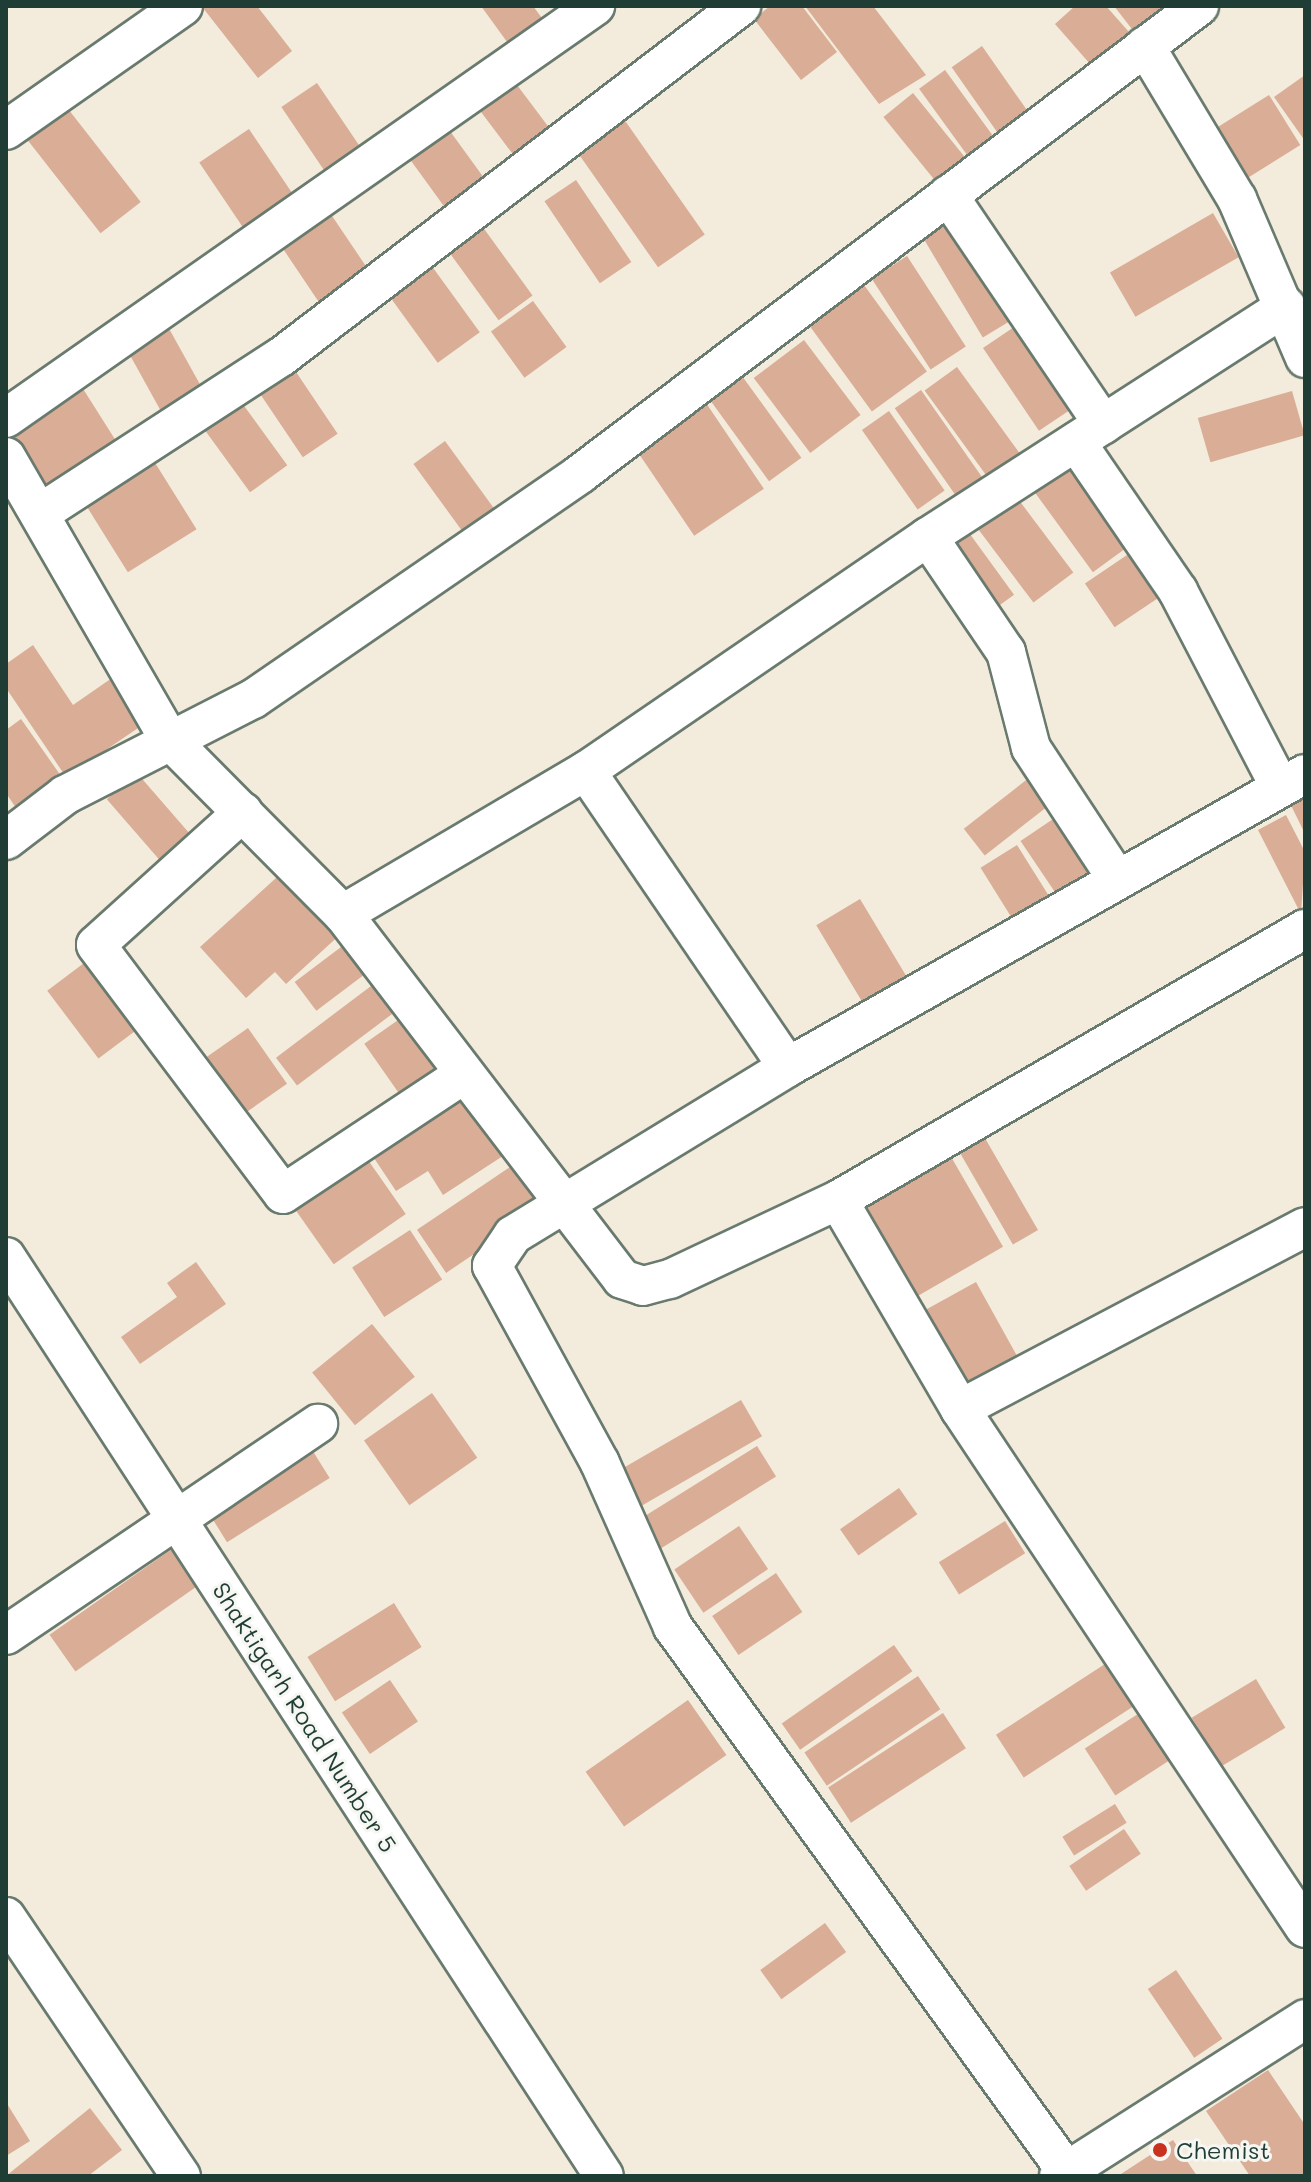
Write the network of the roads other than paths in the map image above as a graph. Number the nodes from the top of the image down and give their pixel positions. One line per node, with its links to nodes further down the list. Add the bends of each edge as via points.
1 (183, 6): 6 (street)
2 (595, 6): 10 (street)
3 (741, 6): 13 (street, via 281,357)
4 (1199, 6): 5 (street)
5 (1145, 46): 7 (street); 8 (street, via 1237,199)
6 (6, 130)
7 (948, 195): 11 (street); 15 (street, via 580,474 253,699)
8 (1286, 306): 9 (street); 11 (street)
9 (1305, 358)
10 (6, 418)
11 (1090, 433): 14 (street); 17 (street)
12 (6, 457): 13 (street)
13 (42, 512): 15 (street)
14 (928, 537): 16 (street); 20 (street, via 1006,652 1031,748)
15 (169, 739): 18 (street); 19 (street, via 65,795)
16 (586, 771): 21 (street); 23 (street)
17 (1293, 780): 20 (street)
18 (243, 812): 21 (street); 24 (street, via 96,945 283,1194)
19 (6, 840)
20 (1117, 879): 23 (street)
21 (343, 914): 24 (street)
22 (1305, 929): 25 (street)
23 (788, 1067): 26 (street)
24 (464, 1074): 26 (street)
25 (838, 1200): 26 (street, via 643,1286 602,1262); 29 (street)
26 (564, 1206): 36 (street, via 513,1235 492,1266 600,1463 654,1592)
27 (1305, 1227): 29 (street)
28 (6, 1257): 31 (street, Shaktigarh Road Number 5)
29 (960, 1409): 34 (street)
30 (318, 1424): 31 (street)
31 (177, 1519): 32 (street); 38 (street, Shaktigarh Road Number 5)
32 (6, 1635)
33 (6, 1917): 37 (street)
34 (1305, 1928)
35 (1305, 2019): 36 (street)
36 (1065, 2174)
37 (181, 2176)
38 (604, 2176)

